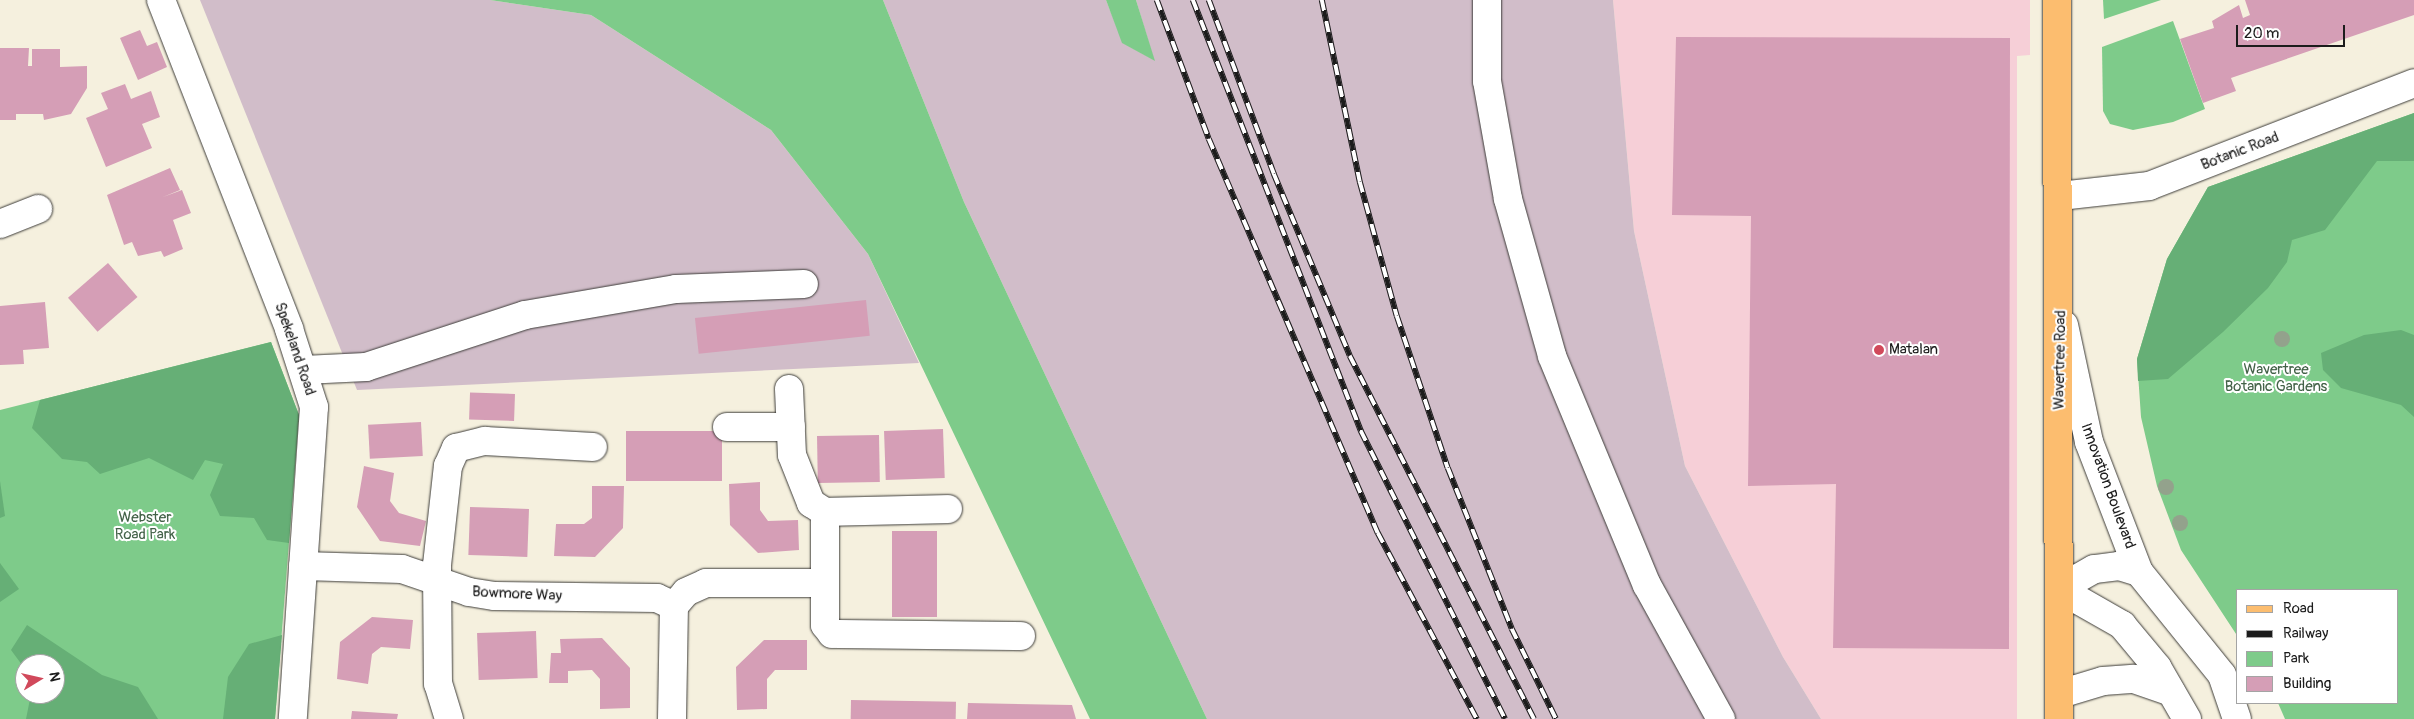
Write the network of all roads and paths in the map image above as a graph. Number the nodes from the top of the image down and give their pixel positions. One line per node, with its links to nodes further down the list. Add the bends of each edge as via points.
1 (161, 0): 10 (street, Spekeland Road)
2 (1487, 0): 29 (street, via 1490,99 1508,199 1552,356 1647,585)
3 (2057, 0): 5 (main road, Wavertree Road)
4 (2414, 84): 5 (street, Botanic Road, via 2149,186)
5 (2060, 196): 9 (main road, Wavertree Road)
6 (38, 209): 7 (street)
7 (0, 224)
8 (804, 284): 10 (street, via 676,289 525,315 366,366)
9 (2061, 312): 18 (street, Innovation Boulevard, via 2089,442); 21 (main road, Wavertree Road)
10 (304, 370): 17 (street, Spekeland Road, via 314,407)
11 (789, 389): 13 (street)
12 (727, 427): 13 (street)
13 (791, 427): 16 (street, via 799,481 811,503)
14 (594, 447): 19 (street, via 484,441 456,448 448,466)
15 (948, 509): 16 (street)
16 (825, 512): 20 (street)
17 (303, 566): 19 (street, Bowmore Way, via 402,569); 26 (street, Spekeland Road)
18 (2139, 572): 21 (street, Innovation Boulevard, via 2119,566 2094,569); 31 (street, Innovation Boulevard, via 2222,675)
19 (437, 581): 22 (street, Bowmore Way, via 495,596 657,598); 27 (street, via 438,684)
20 (825, 582): 22 (street, via 706,583 686,592); 23 (street, via 825,625 832,634)
21 (2059, 589): 24 (street, via 2122,625); 25 (main road, Wavertree Road)
22 (674, 606): 28 (street)
23 (1021, 636)
24 (2171, 692): 25 (street, via 2134,679 2103,681); 30 (street)
25 (2060, 706)
26 (293, 719)
27 (449, 719)
28 (672, 719)
29 (1721, 719)
30 (2188, 719)
31 (2237, 719)

